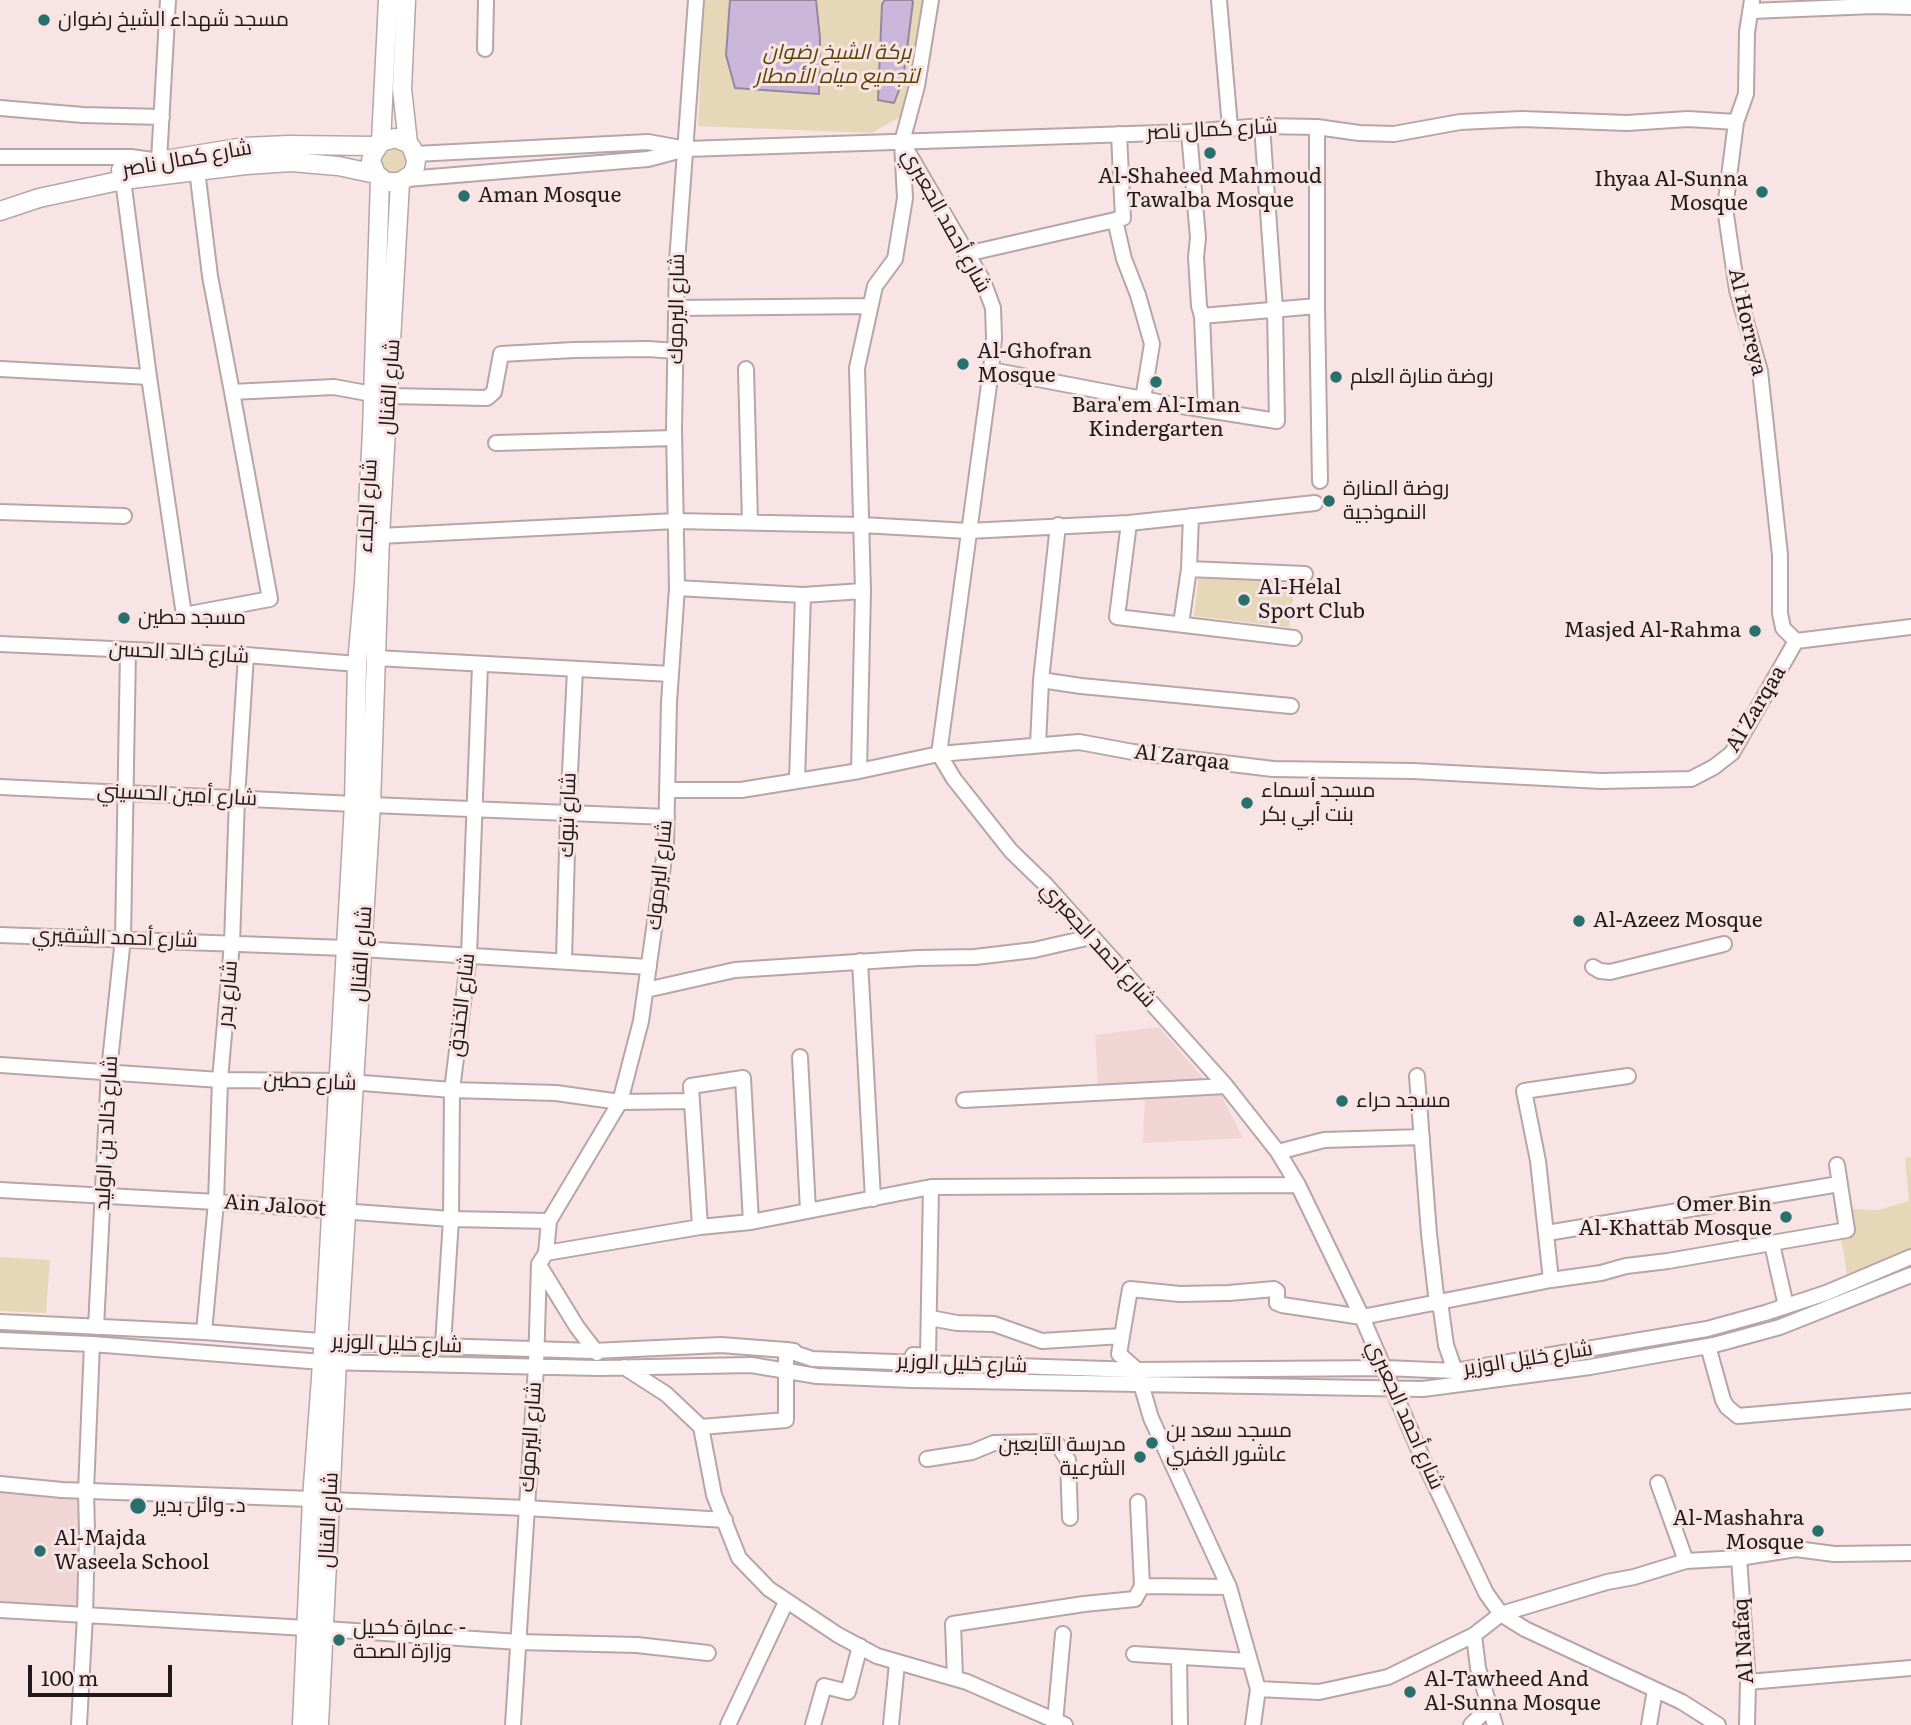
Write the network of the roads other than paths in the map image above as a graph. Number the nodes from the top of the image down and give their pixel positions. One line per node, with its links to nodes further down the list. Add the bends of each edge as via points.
1 (168, 0): 13 (street)
2 (388, 0): 21 (main road)
3 (406, 0): 22 (main road, via 402,89)
4 (486, 0): 11 (street)
5 (696, 0): 23 (street, شارع اليرموك)
6 (931, 0): 20 (street, شارع أحمد الجعبري)
7 (1219, 0): 16 (street)
8 (1874, 3): 9 (street); 10 (street)
9 (1751, 5): 14 (street, Al Horreya, via 1746,94)
10 (1911, 7)
11 (485, 49)
12 (0, 108): 13 (street)
13 (162, 117): 25 (street)
14 (1736, 122): 17 (street, شارع كمال ناصر, via 1522,119 1460,122 1394,134); 70 (street, Al Horreya, via 1725,208 1737,290 1760,371 1780,555 1780,613 1783,628)
15 (1262, 125): 16 (street, شارع كمال ناصر); 17 (street, شارع كمال ناصر); 37 (street)
16 (1230, 127): 18 (street, شارع كمال ناصر)
17 (1317, 127): 35 (street)
18 (1189, 132): 19 (street, شارع كمال ناصر); 38 (street)
19 (1119, 134): 20 (street, شارع كمال ناصر); 32 (street, via 1123,218)
20 (902, 142): 23 (street, شارع كمال ناصر); 33 (street, شارع أحمد الجعبري); 34 (street, via 905,198 895,259 875,286)
21 (379, 144): 22 (main road, via 395,138); 25 (main road, شارع كمال ناصر, via 266,146); 27 (main road, via 371,161)
22 (411, 148): 23 (street, شارع كمال ناصر, via 648,142); 29 (main road, via 415,167)
23 (685, 149): 29 (street, شارع كمال ناصر, via 648,159); 36 (street, شارع اليرموك)
24 (0, 157): 25 (street)
25 (159, 161): 30 (main road, شارع كمال ناصر, via 58,182)
26 (197, 170): 27 (main road, شارع كمال ناصر, via 291,163 338,166); 28 (main road, شارع كمال ناصر); 44 (street, via 210,276)
27 (378, 176): 29 (main road, via 387,182); 45 (main road, شارع الجلاء)
28 (124, 180): 31 (main road, شارع كمال ناصر); 43 (street)
29 (404, 180): 45 (main road, شارع القنال)
30 (0, 200)
31 (0, 211)
32 (1115, 220): 33 (street); 46 (street, via 1152,344)
33 (966, 254): 42 (street, شارع أحمد الجعبري, via 993,308)
34 (870, 306): 36 (street); 58 (street, via 857,368)
35 (1317, 306): 37 (street); 50 (street)
36 (676, 308): 39 (street, شارع اليرموك)
37 (1275, 309): 38 (street); 47 (street, via 1278,421)
38 (1202, 316): 47 (street)
39 (676, 351): 45 (street, via 574,349 501,354 494,392 487,398); 48 (street, شارع اليرموك)
40 (0, 369): 43 (street)
41 (746, 369): 56 (street)
42 (991, 370): 46 (street); 60 (street, شارع أحمد الجعبري)
43 (149, 377): 44 (street, via 184,615 270,599)
44 (232, 392): 45 (street, via 334,387)
45 (381, 395): 61 (main road, شارع القنال); 75 (main road, شارع الجلاء)
46 (1143, 399): 47 (street)
47 (1206, 410)
48 (674, 439): 49 (street); 55 (street, شارع اليرموك)
49 (496, 443)
50 (1320, 481)
51 (1315, 503): 54 (street)
52 (0, 512): 53 (street)
53 (124, 516)
54 (1191, 516): 57 (street); 62 (street)
55 (676, 521): 56 (street); 61 (street); 64 (street, شارع اليرموك)
56 (750, 522): 58 (street)
57 (1129, 523): 59 (street); 67 (street, via 1117,617)
58 (862, 525): 60 (street); 65 (street)
59 (1058, 525): 60 (street); 79 (street)
60 (968, 531): 82 (street, شارع أحمد الجعبري)
61 (380, 536): 74 (main road, شارع القنال)
62 (1189, 569): 63 (street); 67 (street)
63 (1305, 574)
64 (677, 588): 66 (street); 78 (street, شارع اليرموك)
65 (863, 591): 66 (street); 83 (street)
66 (803, 595): 84 (street)
67 (1181, 624): 69 (street)
68 (1911, 627): 70 (street)
69 (1294, 638)
70 (1796, 641): 81 (street, Al Zarqaa, via 1732,754 1691,779 1601,781 1273,769 1079,743)
71 (0, 644): 72 (street, شارع خالد الحسن)
72 (128, 650): 73 (street, شارع خالد الحسن); 87 (street, شارع خالد بن الوليد)
73 (246, 655): 75 (street, شارع خالد الحسن); 88 (street, شارع بدر)
74 (376, 658): 76 (street); 89 (main road, شارع القنال)
75 (357, 664): 89 (main road, شارع القنال)
76 (480, 665): 77 (street); 90 (street, شارع الخندق)
77 (575, 670): 78 (street); 91 (street, شارع تبوك)
78 (671, 674): 86 (street, شارع اليرموك)
79 (1041, 680): 80 (street); 81 (street)
80 (1291, 706)
81 (1038, 745): 82 (street, Al Zarqaa)
82 (939, 754): 83 (street, Al Zarqaa); 94 (street, شارع أحمد الجعبري, via 1011,851)
83 (859, 771): 84 (street, Al Zarqaa)
84 (797, 780): 86 (street, Al Zarqaa, via 741,790)
85 (0, 787): 87 (street, شارع أمين الحسيني)
86 (667, 790): 92 (street, شارع اليرموك)
87 (126, 793): 88 (street, شارع أمين الحسيني); 95 (street, شارع خالد بن الوليد)
88 (237, 798): 89 (street, شارع أمين الحسيني); 96 (street, شارع بدر)
89 (362, 804): 90 (street, شارع أمين الحسيني); 98 (main road, شارع القنال)
90 (473, 808): 91 (street, شارع أمين الحسيني); 99 (street, شارع الخندق)
91 (568, 813): 92 (street, شارع أمين الحسيني); 100 (street, شارع تبوك)
92 (667, 817): 102 (street, شارع اليرموك)
93 (0, 935): 95 (street, شارع أحمد الشقيري)
94 (1091, 937): 101 (street, via 975,957); 112 (street, شارع أحمد الجعبري)
95 (123, 939): 96 (street, شارع أحمد الشقيري); 107 (street, شارع خالد بن الوليد)
96 (232, 943): 98 (street, شارع أحمد الشقيري); 110 (street, شارع بدر)
97 (1724, 944): 103 (street, via 1610,972)
98 (354, 949): 99 (street, شارع أحمد الشقيري); 111 (main road, شارع القنال)
99 (469, 955): 100 (street, شارع أحمد الشقيري); 113 (street, شارع الخندق)
100 (564, 960): 102 (street, شارع أحمد الشقيري)
101 (860, 961): 104 (street, via 735,970); 125 (street)
102 (649, 967): 104 (street, شارع اليرموك)
103 (1593, 967)
104 (646, 990): 115 (street, شارع اليرموك)
105 (800, 1057): 128 (street)
106 (0, 1065): 107 (street, شارع حطين)
107 (109, 1071): 110 (street, شارع حطين); 124 (street, شارع خالد بن الوليد)
108 (1417, 1076): 117 (street)
109 (1628, 1076): 133 (street, via 1524,1091)
110 (220, 1080): 111 (street, شارع حطين); 126 (street, شارع بدر)
111 (345, 1082): 113 (street, شارع حطين); 127 (main road, شارع القنال)
112 (1226, 1086): 114 (street); 118 (street, شارع أحمد الجعبري)
113 (452, 1090): 115 (street, شارع حطين, via 556,1093); 129 (street, شارع الخندق)
114 (964, 1100)
115 (620, 1101): 116 (street, شارع حطين); 130 (street, شارع اليرموك)
116 (692, 1101): 131 (street, via 691,1086 743,1078); 132 (street)
117 (1422, 1136): 118 (street, via 1324,1140); 139 (street)
118 (1278, 1152): 121 (street, شارع أحمد الجعبري)
119 (1837, 1165): 120 (street)
120 (1839, 1184): 133 (street); 134 (street, via 1847,1230)
121 (1298, 1185): 122 (street); 141 (street, شارع أحمد الجعبري)
122 (931, 1187): 125 (street); 142 (street)
123 (0, 1190): 124 (street, Ain Jaloot)
124 (103, 1196): 126 (street, Ain Jaloot); 144 (street, شارع خالد بن الوليد)
125 (873, 1199): 128 (street)
126 (216, 1202): 127 (street, Ain Jaloot); 145 (street, شارع بدر)
127 (338, 1210): 129 (street, Ain Jaloot); 148 (main road, شارع القنال)
128 (808, 1211): 131 (street)
129 (451, 1219): 130 (street, Ain Jaloot); 150 (street, شارع الخندق)
130 (549, 1221): 136 (street, شارع اليرموك)
131 (751, 1222): 132 (street)
132 (700, 1227): 136 (street)
133 (1547, 1233): 138 (street)
134 (1772, 1244): 138 (street); 140 (street)
135 (1911, 1256): 140 (street, شارع خليل الوزير)
136 (542, 1258): 152 (street, شارع اليرموك); 154 (street)
137 (1911, 1275): 151 (street, شارع خليل الوزير, via 1780,1327)
138 (1551, 1280): 139 (street)
139 (1437, 1304): 141 (street); 160 (street)
140 (1786, 1306): 160 (street, شارع خليل الوزير, via 1707,1329)
141 (1362, 1317): 146 (street, via 1282,1306 1274,1289 1180,1294 1130,1289); 158 (street, شارع أحمد الجعبري)
142 (930, 1318): 146 (street, via 994,1324 1042,1342); 153 (street, via 928,1356)
143 (0, 1322): 144 (street, شارع خليل الوزير)
144 (96, 1327): 145 (street, شارع خليل الوزير)
145 (204, 1332): 148 (street, شارع خليل الوزير)
146 (1122, 1336): 161 (street, via 1119,1354)
147 (0, 1340): 149 (street, شارع خليل الوزير)
148 (330, 1343): 150 (street, شارع خليل الوزير); 155 (main road, شارع القنال)
149 (92, 1344): 155 (street, شارع خليل الوزير); 168 (street)
150 (443, 1345): 152 (street, شارع خليل الوزير)
151 (1708, 1346): 162 (street, شارع خليل الوزير, via 1590,1367 1423,1389); 163 (street, via 1723,1400 1738,1416)
152 (536, 1349): 154 (street, شارع خليل الوزير); 156 (street, شارع اليرموك)
153 (786, 1350): 154 (street, شارع خليل الوزير, via 721,1345); 159 (street); 161 (street, شارع خليل الوزير, via 812,1359)
154 (593, 1351): 157 (street)
155 (330, 1362): 156 (street, شارع خليل الوزير); 169 (main road, شارع القنال)
156 (536, 1367): 157 (street, شارع خليل الوزير); 171 (street, شارع اليرموك)
157 (624, 1367): 159 (street, شارع خليل الوزير, via 751,1365); 164 (street, via 666,1394)
158 (1385, 1368): 160 (street, شارع خليل الوزير); 161 (street, شارع خليل الوزير); 162 (street, شارع أحمد الجعبري)
159 (786, 1371): 161 (street, شارع خليل الوزير, via 996,1383); 164 (street, via 786,1420)
160 (1455, 1371)
161 (1139, 1377): 162 (street, شارع خليل الوزير); 178 (street, via 1152,1418)
162 (1394, 1388): 181 (street, شارع أحمد الجعبري, via 1486,1593)
163 (1911, 1401)
164 (701, 1427): 173 (street, via 714,1495)
165 (927, 1459): 172 (street, via 972,1452 994,1443 1057,1444 1068,1460)
166 (1657, 1483): 176 (street)
167 (0, 1484): 168 (street)
168 (86, 1491): 169 (street); 182 (street)
169 (321, 1500): 171 (street); 183 (main road, شارع القنال); 184 (main road, شارع القنال)
170 (1138, 1502): 177 (street)
171 (526, 1508): 173 (street); 187 (street, شارع اليرموك)
172 (1070, 1518)
173 (725, 1520): 179 (street, via 740,1558)
174 (1911, 1553): 175 (street, via 1833,1554 1796,1549)
175 (1739, 1558): 176 (street); 196 (street, Al Nafaq)
176 (1686, 1561): 181 (street)
177 (1142, 1586): 178 (street); 195 (street, via 1135,1599 953,1624)
178 (1229, 1587): 192 (street)
179 (786, 1602): 188 (street); 205 (street)
180 (0, 1610): 182 (street)
181 (1501, 1614): 186 (street); 198 (street, شارع أحمد الجعبري)
182 (85, 1615): 183 (street); 201 (street)
183 (306, 1628): 202 (main road, شارع القنال)
184 (325, 1629): 187 (street); 203 (main road, شارع القنال)
185 (1063, 1634): 200 (street)
186 (1474, 1635): 197 (street, via 1388,1677 1361,1685 1319,1692); 199 (street)
187 (519, 1642): 189 (street, via 637,1645); 204 (street, شارع اليرموك)
188 (860, 1646): 193 (street); 206 (street, via 848,1692 824,1686)
189 (708, 1653)
190 (1134, 1654): 191 (street)
191 (1179, 1657): 192 (street); 208 (street)
192 (1249, 1661): 197 (street)
193 (897, 1663): 195 (street); 207 (street)
194 (1911, 1668): 196 (street)
195 (955, 1678): 200 (street)
196 (1748, 1682): 214 (street, Al Nafaq)
197 (1258, 1689): 209 (street)
198 (1655, 1690): 212 (street); 213 (street, شارع أحمد الجعبري)
199 (1490, 1706): 210 (street); 211 (street)
200 (1060, 1723)
201 (79, 1725)
202 (302, 1725)
203 (319, 1725)
204 (513, 1725)
205 (728, 1725)
206 (813, 1725)
207 (891, 1725)
208 (1180, 1725)
209 (1253, 1725)
210 (1471, 1725)
211 (1495, 1725)
212 (1648, 1725)
213 (1718, 1725)
214 (1747, 1725)

